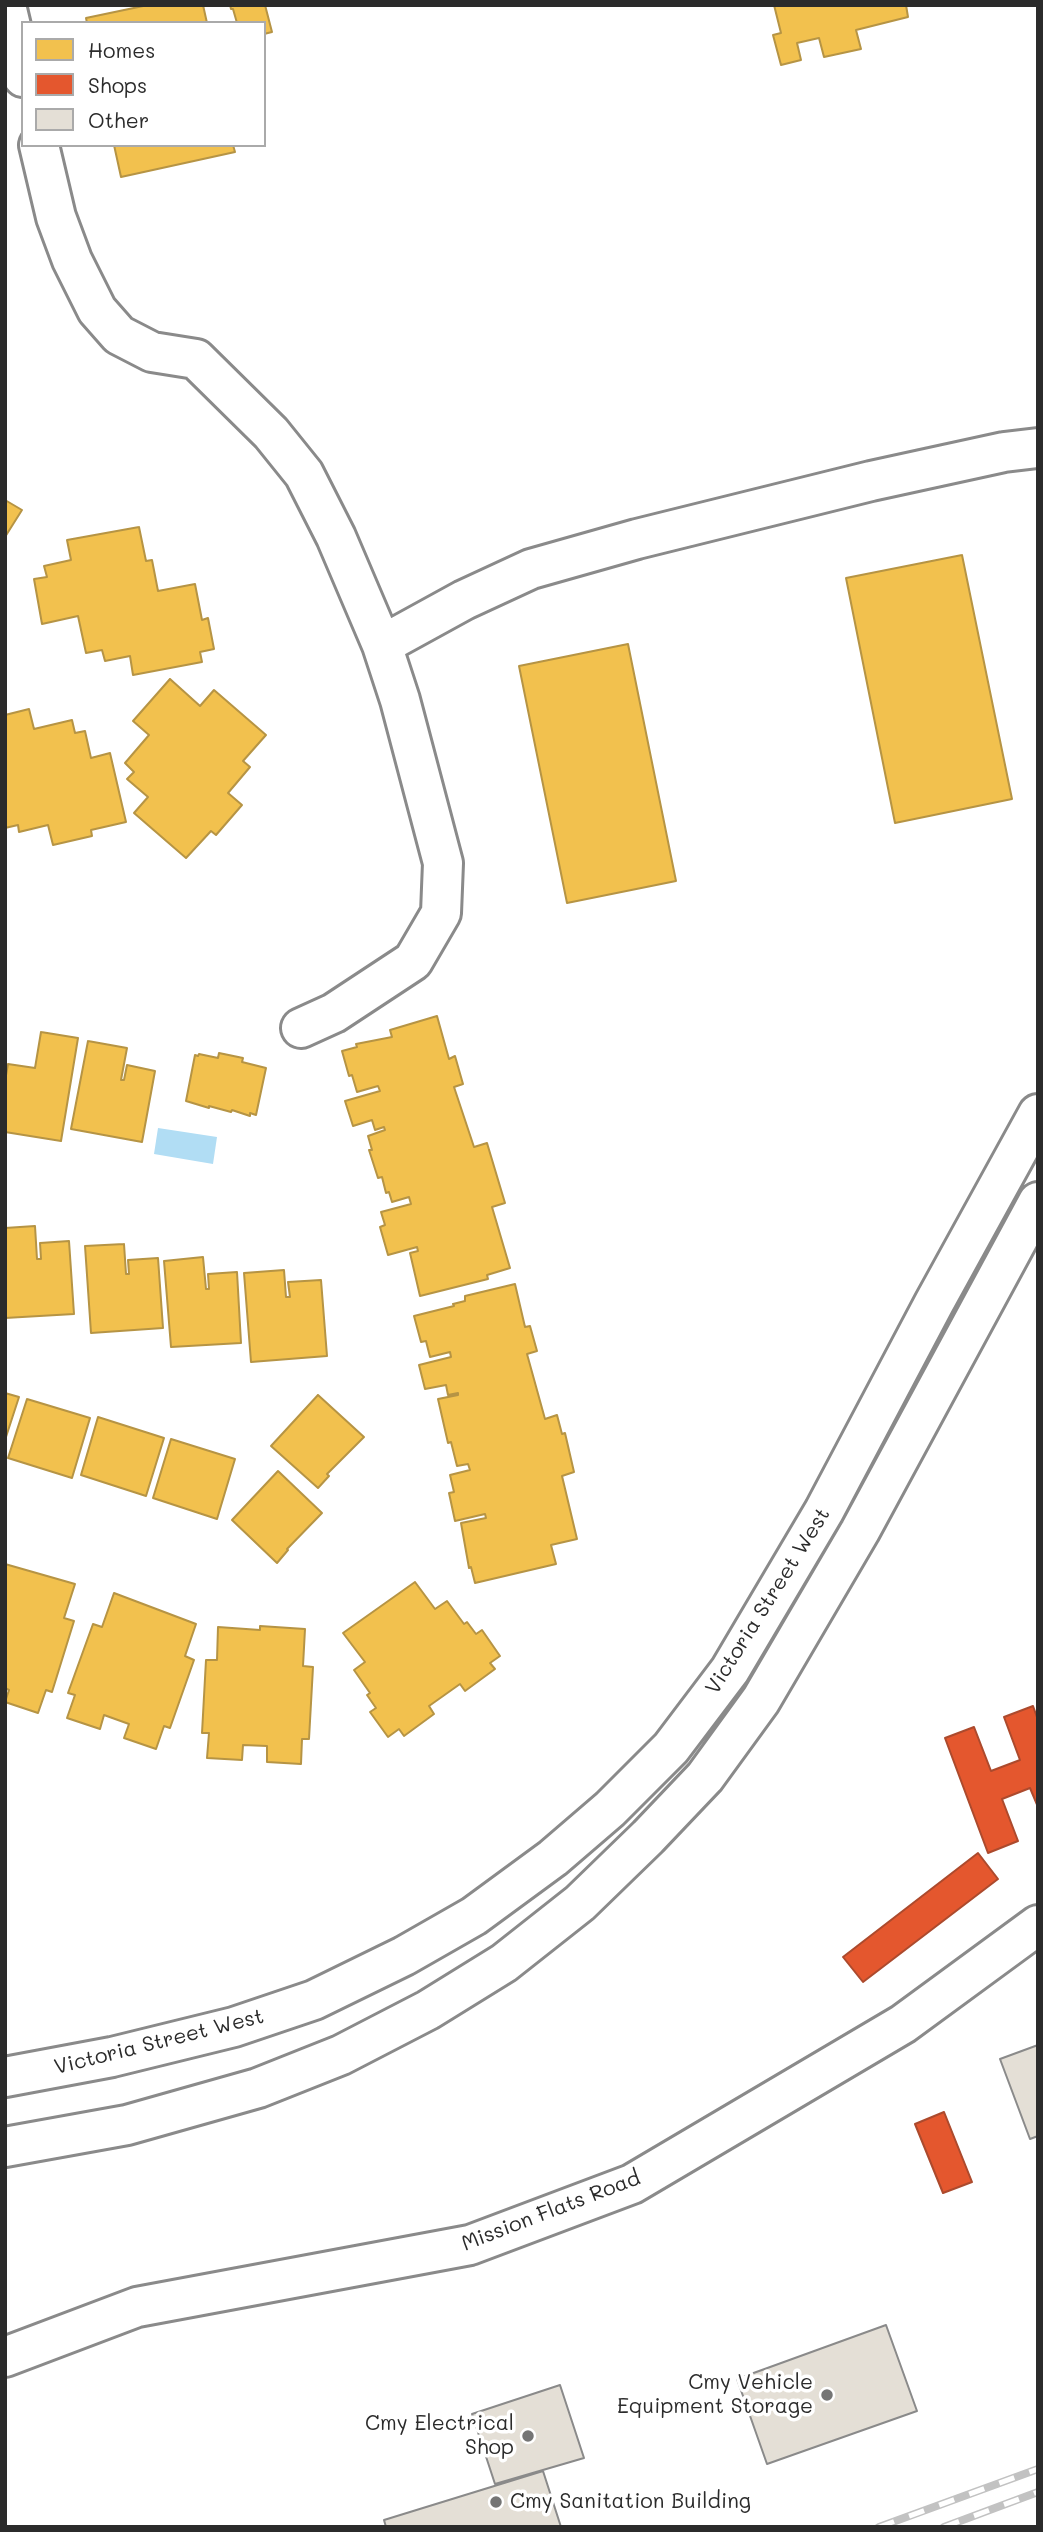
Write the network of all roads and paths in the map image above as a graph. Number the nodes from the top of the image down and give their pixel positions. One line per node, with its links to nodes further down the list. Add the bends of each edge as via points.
1 (6, 5): 2 (main road)
2 (21, 68)
3 (39, 147): 5 (main road, via 56,217 97,310 120,335 152,352 196,359 271,433 304,474)
4 (1038, 448): 5 (main road, via 859,484 531,569)
5 (382, 645): 6 (main road, via 443,863 442,913 413,961 334,1013)
6 (301, 1028)
7 (1038, 1115): 10 (main road, Victoria Street West, via 824,1511 730,1670 671,1748 610,1809 474,1916 314,2000 234,2027)
8 (1038, 1202): 11 (main road, Victoria Street West, via 860,1531 761,1700 705,1777 580,1903 504,1963 428,2010 341,2055 258,2088 127,2125)
9 (1038, 1925): 12 (main road, Mission Flats Road, via 903,2024 632,2184 470,2245 137,2307)
10 (5, 2077)
11 (5, 2147)
12 (5, 2357)

